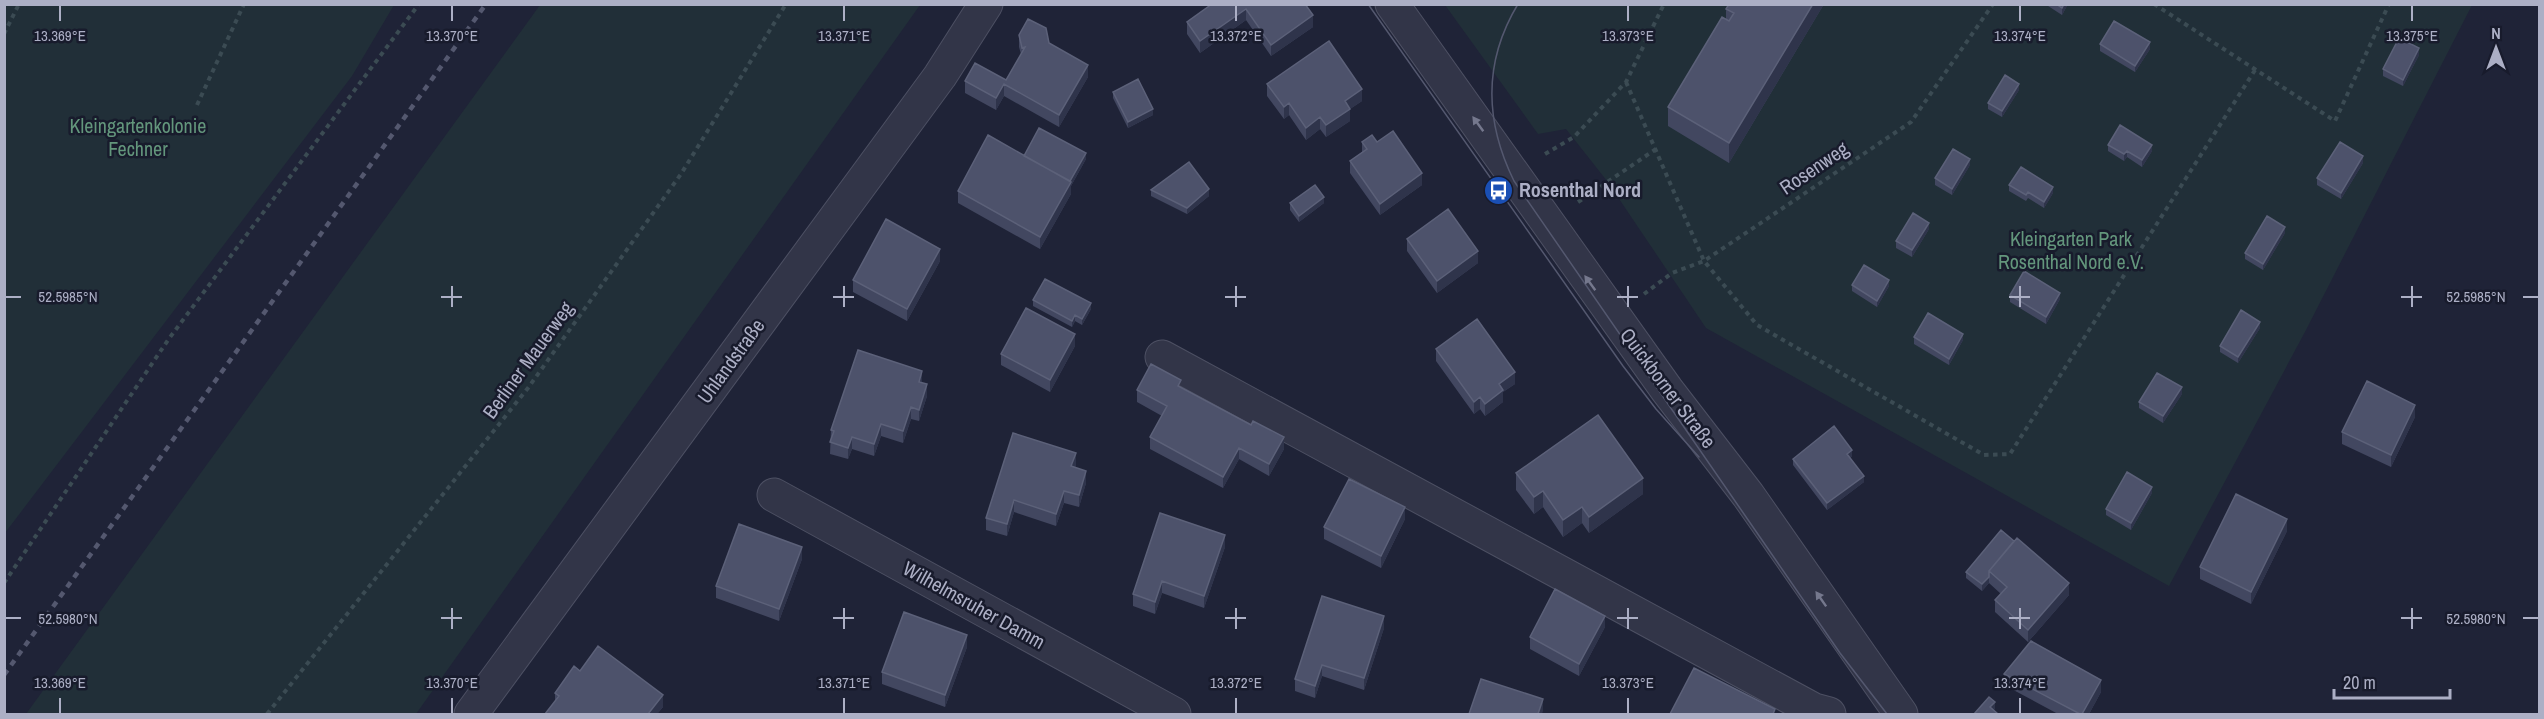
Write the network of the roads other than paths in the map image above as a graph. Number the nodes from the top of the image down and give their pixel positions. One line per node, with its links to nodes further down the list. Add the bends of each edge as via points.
1 (986, 4): 5 (street, Uhlandstraße, via 940,76)
2 (1392, 4): 8 (street, Quickborner Straße, one-way to 2, via 1748,495 1667,390)
3 (1162, 357): 7 (street)
4 (774, 495): 6 (street, Wilhelmsruher Damm)
5 (471, 714)
6 (1174, 714)
7 (1829, 714)
8 (1901, 714)

